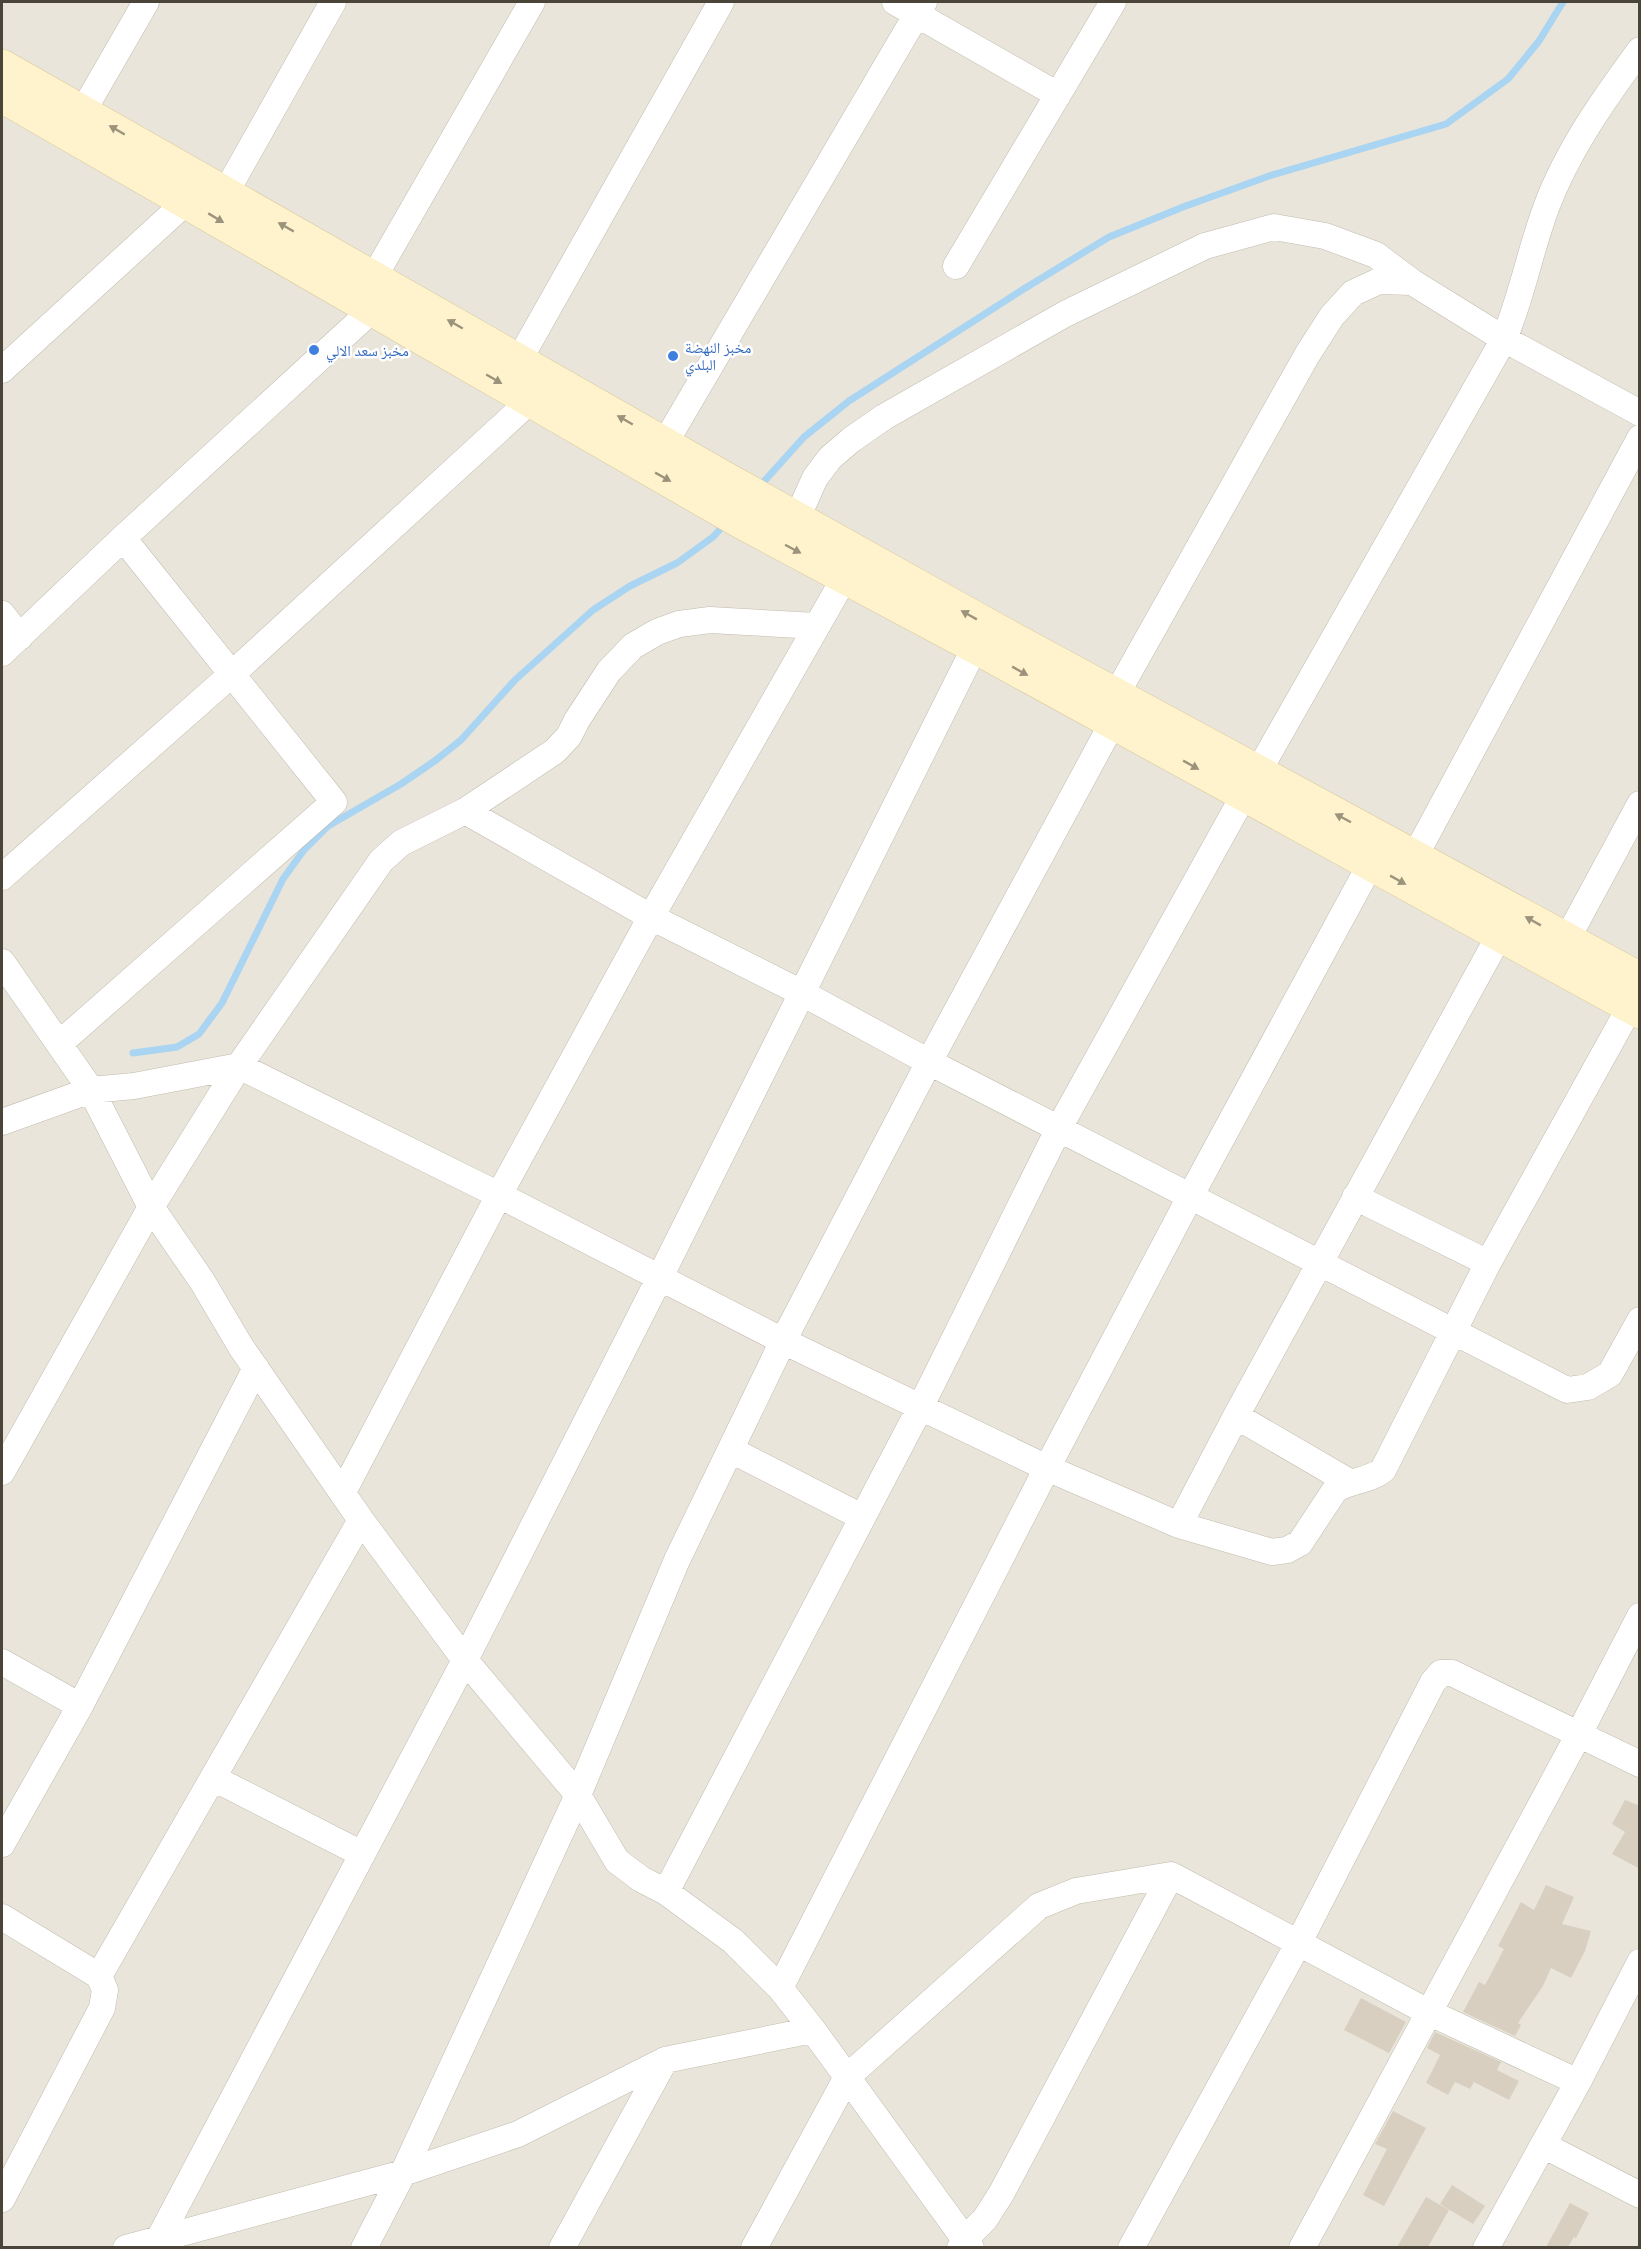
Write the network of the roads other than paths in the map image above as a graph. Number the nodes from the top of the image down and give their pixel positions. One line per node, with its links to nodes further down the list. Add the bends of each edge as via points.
1 (146, 2): 11 (street)
2 (333, 2): 12 (street)
3 (532, 2): 15 (street)
4 (721, 2): 19 (street)
5 (1113, 2): 9 (street)
6 (912, 5): 9 (street); 24 (street)
7 (1640, 50): 18 (street, via 1577,144 1552,195)
8 (2, 66): 11 (main road)
9 (1058, 95): 14 (street)
10 (2, 96): 13 (main road)
11 (83, 111): 12 (main road, one-way to 11)
12 (226, 192): 15 (main road, one-way to 12)
13 (187, 201): 17 (main road, one-way to 17); 20 (street)
14 (956, 266)
15 (374, 277): 19 (main road, one-way to 15)
16 (1413, 282): 18 (street); 27 (street, via 1376,255 1325,236 1274,227 1205,246 1065,314 884,417 830,458 814,478); 35 (street, via 1379,281 1353,293 1332,316 1268,422)
17 (372, 310): 21 (main road, one-way to 21); 28 (street)
18 (1504, 339): 22 (street); 36 (street)
19 (519, 360): 24 (main road, one-way to 19)
20 (2, 370)
21 (531, 400): 25 (main road, one-way to 25); 34 (street)
22 (1640, 413)
23 (1640, 438): 39 (street)
24 (665, 443): 25 (main road)
25 (719, 491): 26 (main road)
26 (752, 511): 27 (main road); 29 (main road, one-way to 29)
27 (797, 518): 35 (main road, one-way to 27)
28 (123, 538): 32 (street); 34 (street)
29 (845, 577): 31 (street); 33 (main road)
30 (2, 614): 32 (street)
31 (817, 626): 38 (street, via 710,620 657,632 633,646 609,671 569,736 555,751); 42 (street)
32 (11, 645)
33 (975, 646): 35 (main road, one-way to 35); 46 (street)
34 (232, 674): 41 (street); 48 (street, via 334,802)
35 (1115, 709): 36 (main road); 49 (street)
36 (1251, 784): 39 (main road, one-way to 36); 40 (main road); 53 (street)
37 (1640, 804): 44 (street)
38 (465, 812): 42 (street); 50 (street, via 401,843 381,861)
39 (1415, 856): 44 (main road, one-way to 39)
40 (1371, 865): 43 (main road, one-way to 43); 55 (street)
41 (2, 877)
42 (651, 917): 46 (street); 54 (street)
43 (1499, 936): 47 (main road); 56 (street)
44 (1567, 939): 47 (main road)
45 (2, 962): 48 (street)
46 (802, 993): 49 (street); 60 (street)
47 (1636, 1000): 59 (street)
48 (59, 1044): 51 (street)
49 (929, 1062): 53 (street); 63 (street)
50 (238, 1066): 51 (street); 54 (street); 57 (street)
51 (91, 1090): 52 (street); 57 (street)
52 (2, 1122)
53 (1059, 1128): 55 (street); 65 (street)
54 (499, 1195): 60 (street); 71 (street)
55 (1191, 1195): 58 (street); 68 (street)
56 (1355, 1197): 58 (street); 59 (street)
57 (151, 1207): 64 (street); 69 (street)
58 (1320, 1262): 62 (street); 66 (street)
59 (1488, 1263): 62 (street)
60 (660, 1277): 63 (street); 76 (street)
61 (1640, 1320): 62 (street, via 1610,1374 1588,1387 1567,1390)
62 (1453, 1331): 70 (street, via 1383,1470)
63 (783, 1341): 65 (street); 67 (street)
64 (256, 1368): 71 (street); 78 (street)
65 (921, 1406): 68 (street); 72 (street)
66 (1236, 1416): 70 (street); 74 (street)
67 (731, 1450): 72 (street); 82 (street, via 677,1560)
68 (1047, 1468): 74 (street); 91 (street)
69 (2, 1472)
70 (1351, 1483): 74 (street, via 1335,1490 1300,1543 1287,1550 1272,1552)
71 (343, 1492): 73 (street)
72 (862, 1517): 86 (street)
73 (361, 1520): 76 (street); 81 (street)
74 (1179, 1525)
75 (1640, 1616): 79 (street)
76 (465, 1660): 82 (street); 84 (street)
77 (2, 1662): 78 (street)
78 (80, 1706): 83 (street)
79 (1579, 1734): 80 (street); 88 (street, via 1452,1673 1441,1673); 92 (street)
80 (1640, 1764)
81 (213, 1778): 84 (street); 90 (street)
82 (578, 1795): 86 (street, via 617,1861); 98 (street)
83 (2, 1844)
84 (362, 1854): 101 (street)
85 (1171, 1875): 88 (street); 95 (street, via 1076,1891 1039,1906); 102 (street, via 1001,2194)
86 (666, 1892): 91 (street, via 733,1941)
87 (2, 1917): 90 (street)
88 (1298, 1944): 92 (street); 107 (street)
89 (1640, 1962): 96 (street)
90 (99, 1976): 100 (street, via 105,1990 102,2008)
91 (780, 1988): 93 (street)
92 (1428, 2012): 96 (street); 108 (street)
93 (813, 2030): 94 (street); 95 (street)
94 (665, 2060): 98 (street, via 519,2134); 105 (street)
95 (847, 2077): 102 (street); 106 (street)
96 (1578, 2082): 97 (street)
97 (1543, 2145): 99 (street); 109 (street)
98 (403, 2173): 101 (street); 104 (street)
99 (1640, 2195)
100 (2, 2199)
101 (156, 2243): 103 (street)
102 (966, 2245)
103 (126, 2247)
104 (364, 2247)
105 (562, 2247)
106 (754, 2247)
107 (1131, 2247)
108 (1302, 2247)
109 (1486, 2247)

